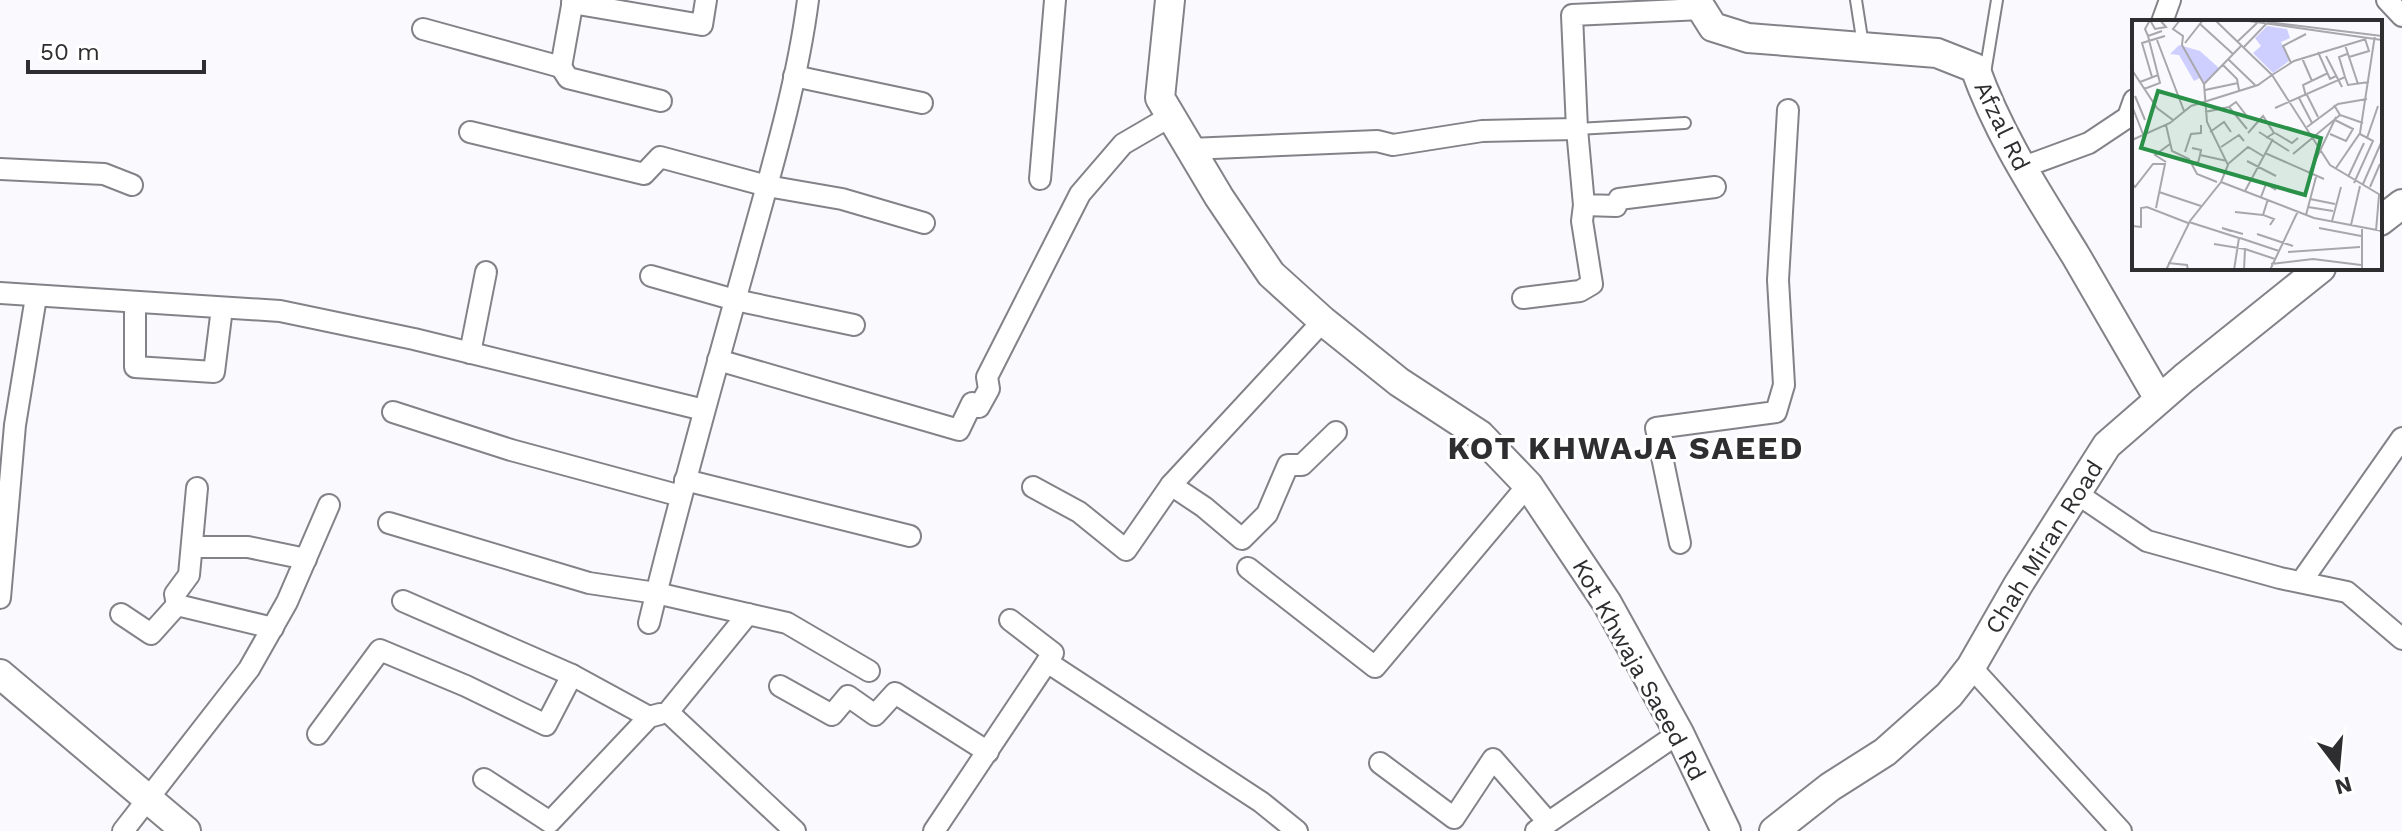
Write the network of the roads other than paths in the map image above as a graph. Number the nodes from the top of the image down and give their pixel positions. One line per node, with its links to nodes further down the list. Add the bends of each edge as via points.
1 (706, 0): 9 (street, via 702,25)
2 (808, 0): 16 (street)
3 (1055, 0): 29 (street)
4 (1170, 0): 22 (street, Kot Khwaja Saeed Rd, via 1160,98)
5 (1856, 0): 14 (lane)
6 (1997, 0): 17 (lane)
7 (2170, 0): 12 (street)
8 (2387, 0): 11 (street)
9 (572, 2): 15 (street)
10 (1699, 5): 14 (street, Afzal Rd, via 1713,27 1748,38); 24 (street, via 1572,15)
11 (2402, 16)
12 (2163, 20)
13 (423, 29): 15 (street)
14 (1863, 47): 17 (street, Afzal Rd, via 1937,53 1975,68)
15 (561, 67): 18 (street, via 568,78)
16 (794, 76): 19 (street); 31 (street)
17 (1982, 88): 27 (street, Afzal Rd)
18 (661, 101)
19 (922, 103)
20 (2132, 106): 27 (street, via 2128,117 2089,143)
21 (1788, 110): 65 (street, via 1778,280 1784,385 1776,412 1656,428)
22 (1171, 116): 26 (street, Kot Khwaja Saeed Rd); 49 (street, via 1123,144 1080,194 987,377 989,389 979,407 972,403 959,430)
23 (1685, 123): 24 (lane)
24 (1577, 129): 26 (street, via 1482,131 1393,145 1377,141); 34 (street)
25 (470, 132): 31 (street, via 644,174 660,157)
26 (1190, 149): 46 (street, Kot Khwaja Saeed Rd, via 1271,274)
27 (2021, 168): 50 (street, Afzal Rd)
28 (0, 169): 30 (street, via 104,174)
29 (1040, 179)
30 (132, 185)
31 (767, 186): 36 (street, via 842,199); 43 (street)
32 (1715, 187): 34 (street, via 1619,199 1616,206)
33 (2402, 204): 35 (street)
34 (1584, 205): 42 (street, via 1592,284 1580,291)
35 (2382, 219)
36 (924, 223)
37 (2319, 270): 50 (street, Chah Miran Road)
38 (486, 272): 48 (street)
39 (651, 276): 43 (street)
40 (0, 293): 41 (street)
41 (36, 297): 44 (street); 53 (street)
42 (1523, 298)
43 (735, 300): 47 (street); 49 (street)
44 (135, 303): 45 (street); 45 (street, via 135,367 214,372)
45 (222, 308): 48 (street, via 280,311)
46 (1323, 321): 56 (street); 57 (street, Kot Khwaja Saeed Rd, via 1399,382 1480,435)
47 (854, 325)
48 (470, 353): 51 (street)
49 (718, 360): 51 (street)
50 (2159, 399): 61 (street, Chah Miran Road, via 2107,445)
51 (704, 410): 60 (street)
52 (393, 412): 60 (street, via 511,450)
53 (8, 424): 71 (street)
54 (1336, 432): 56 (street, via 1302,465 1288,465 1267,514 1242,539)
55 (2402, 438): 69 (street)
56 (1171, 485): 58 (street, via 1126,550 1079,512)
57 (1528, 485): 68 (street, via 1375,667); 87 (street, Kot Khwaja Saeed Rd, via 1607,603)
58 (1033, 487)
59 (197, 488): 66 (street)
60 (683, 488): 64 (street); 70 (street)
61 (2076, 493): 69 (street, via 2147,541); 81 (street, Chah Miran Road)
62 (329, 505): 67 (street)
63 (389, 523): 70 (street, via 589,583)
64 (910, 536)
65 (1680, 543)
66 (192, 547): 67 (street, via 248,547); 73 (street, via 189,575 175,594)
67 (306, 559): 78 (street)
68 (1248, 568)
69 (2301, 582): 79 (street, via 2347,592)
70 (656, 593): 75 (street); 77 (street)
71 (0, 598)
72 (403, 601): 84 (street)
73 (177, 605): 74 (street, via 151,634); 78 (street)
74 (121, 614)
75 (748, 614): 82 (street, via 787,623); 86 (street)
76 (1010, 620): 80 (street, via 1053,653)
77 (649, 623)
78 (273, 628): 92 (street, via 249,669)
79 (2402, 639)
80 (1047, 662): 89 (street); 98 (street)
81 (1971, 667): 100 (street, Chah Miran Road, via 1949,695 1885,752); 101 (street)
82 (869, 671)
83 (0, 674): 92 (street)
84 (572, 675): 86 (street); 88 (street, via 546,725 380,650)
85 (780, 686): 89 (street, via 832,715 848,696 875,715 895,693)
86 (658, 715): 91 (street, via 550,822); 96 (street)
87 (1679, 733): 93 (street); 99 (street, Kot Khwaja Saeed Rd)
88 (318, 734)
89 (988, 752): 97 (street)
90 (1380, 763): 93 (street, via 1454,818 1493,759)
91 (484, 779)
92 (147, 799): 94 (street); 95 (street)
93 (1542, 827)
94 (123, 831)
95 (186, 831)
96 (795, 831)
97 (934, 831)
98 (1297, 831)
99 (1726, 831)
100 (1774, 831)
101 (2121, 831)

